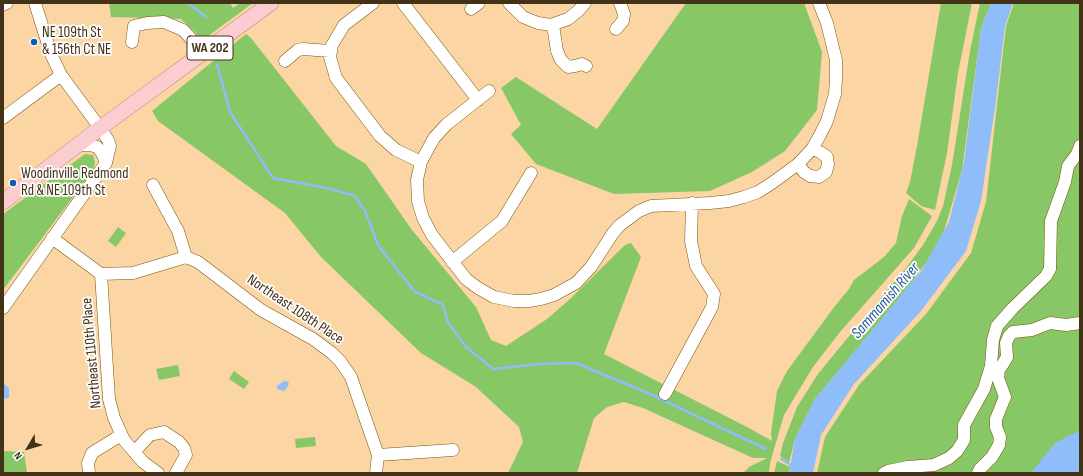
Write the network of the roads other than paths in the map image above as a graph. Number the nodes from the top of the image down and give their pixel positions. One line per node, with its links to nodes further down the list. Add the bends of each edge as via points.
1 (7, 3): 10 (street)
2 (35, 3): 18 (street, via 51,54)
3 (271, 3): 15 (main road, WA 202)
4 (373, 3): 14 (street, via 344,25)
5 (404, 3): 20 (street)
6 (509, 3): 11 (street, via 523,17)
7 (585, 3): 11 (street, via 568,19)
8 (620, 3): 12 (street, via 624,14 623,21)
9 (820, 3): 25 (street, via 832,39 836,79 835,94 827,121)
10 (3, 5)
11 (552, 25): 17 (street, via 561,60 568,67 582,64)
12 (616, 29)
13 (132, 42): 15 (street, via 134,26 164,22 182,30)
14 (330, 51): 16 (street, via 298,50); 26 (street, via 336,78 380,136 396,150)
15 (204, 53): 22 (main road, WA 202)
16 (284, 61)
17 (586, 66)
18 (61, 75): 21 (street); 22 (street)
19 (489, 91): 20 (street)
20 (478, 100): 26 (street, via 447,124 434,138)
21 (3, 118)
22 (100, 128): 23 (main road, WA 202); 27 (street, via 110,146)
23 (77, 145): 27 (street, via 97,147); 31 (main road, WA 202)
24 (1080, 146): 38 (street, via 1068,166 1066,182 1051,221 1050,269)
25 (812, 149): 28 (street); 28 (street, via 827,157 826,172 819,176 810,176)
26 (421, 162): 35 (street, via 417,180 418,201 423,218)
27 (106, 163): 33 (street)
28 (798, 164): 32 (street, via 758,192 730,200)
29 (531, 173): 35 (street, via 502,221)
30 (154, 185): 34 (street, via 178,231)
31 (3, 202)
32 (692, 203): 35 (street, via 651,206 639,211 620,225 591,267 576,282 554,295 541,299 514,301 494,296 466,279); 41 (street, via 691,241 696,266 714,294 712,307)
33 (52, 238): 36 (street); 37 (street)
34 (186, 257): 36 (street, via 133,273); 45 (street, Northeast 108th Place, via 198,262 261,310 312,339 340,361 351,377)
35 (452, 262)
36 (102, 274): 42 (street, Northeast 110th Place, via 109,399)
37 (3, 308)
38 (1000, 322): 40 (street); 50 (street, via 993,340 991,366 984,389 964,425 964,440 956,452 934,465 908,467)
39 (1080, 323): 40 (street, via 1050,323 1032,330)
40 (1013, 332): 51 (street, via 1006,343 1007,357 999,370 998,378 1005,397 996,419 999,446)
41 (665, 394)
42 (121, 435): 44 (street, Northeast 110th Place); 46 (street, via 92,453 88,463)
43 (453, 450): 45 (street)
44 (134, 452): 47 (street, Northeast 110th Place); 48 (street, via 150,435 164,432 184,448 186,455)
45 (378, 455): 49 (street)
46 (89, 473)
47 (158, 473)
48 (176, 473)
49 (376, 473)
50 (884, 473)
51 (978, 473)

